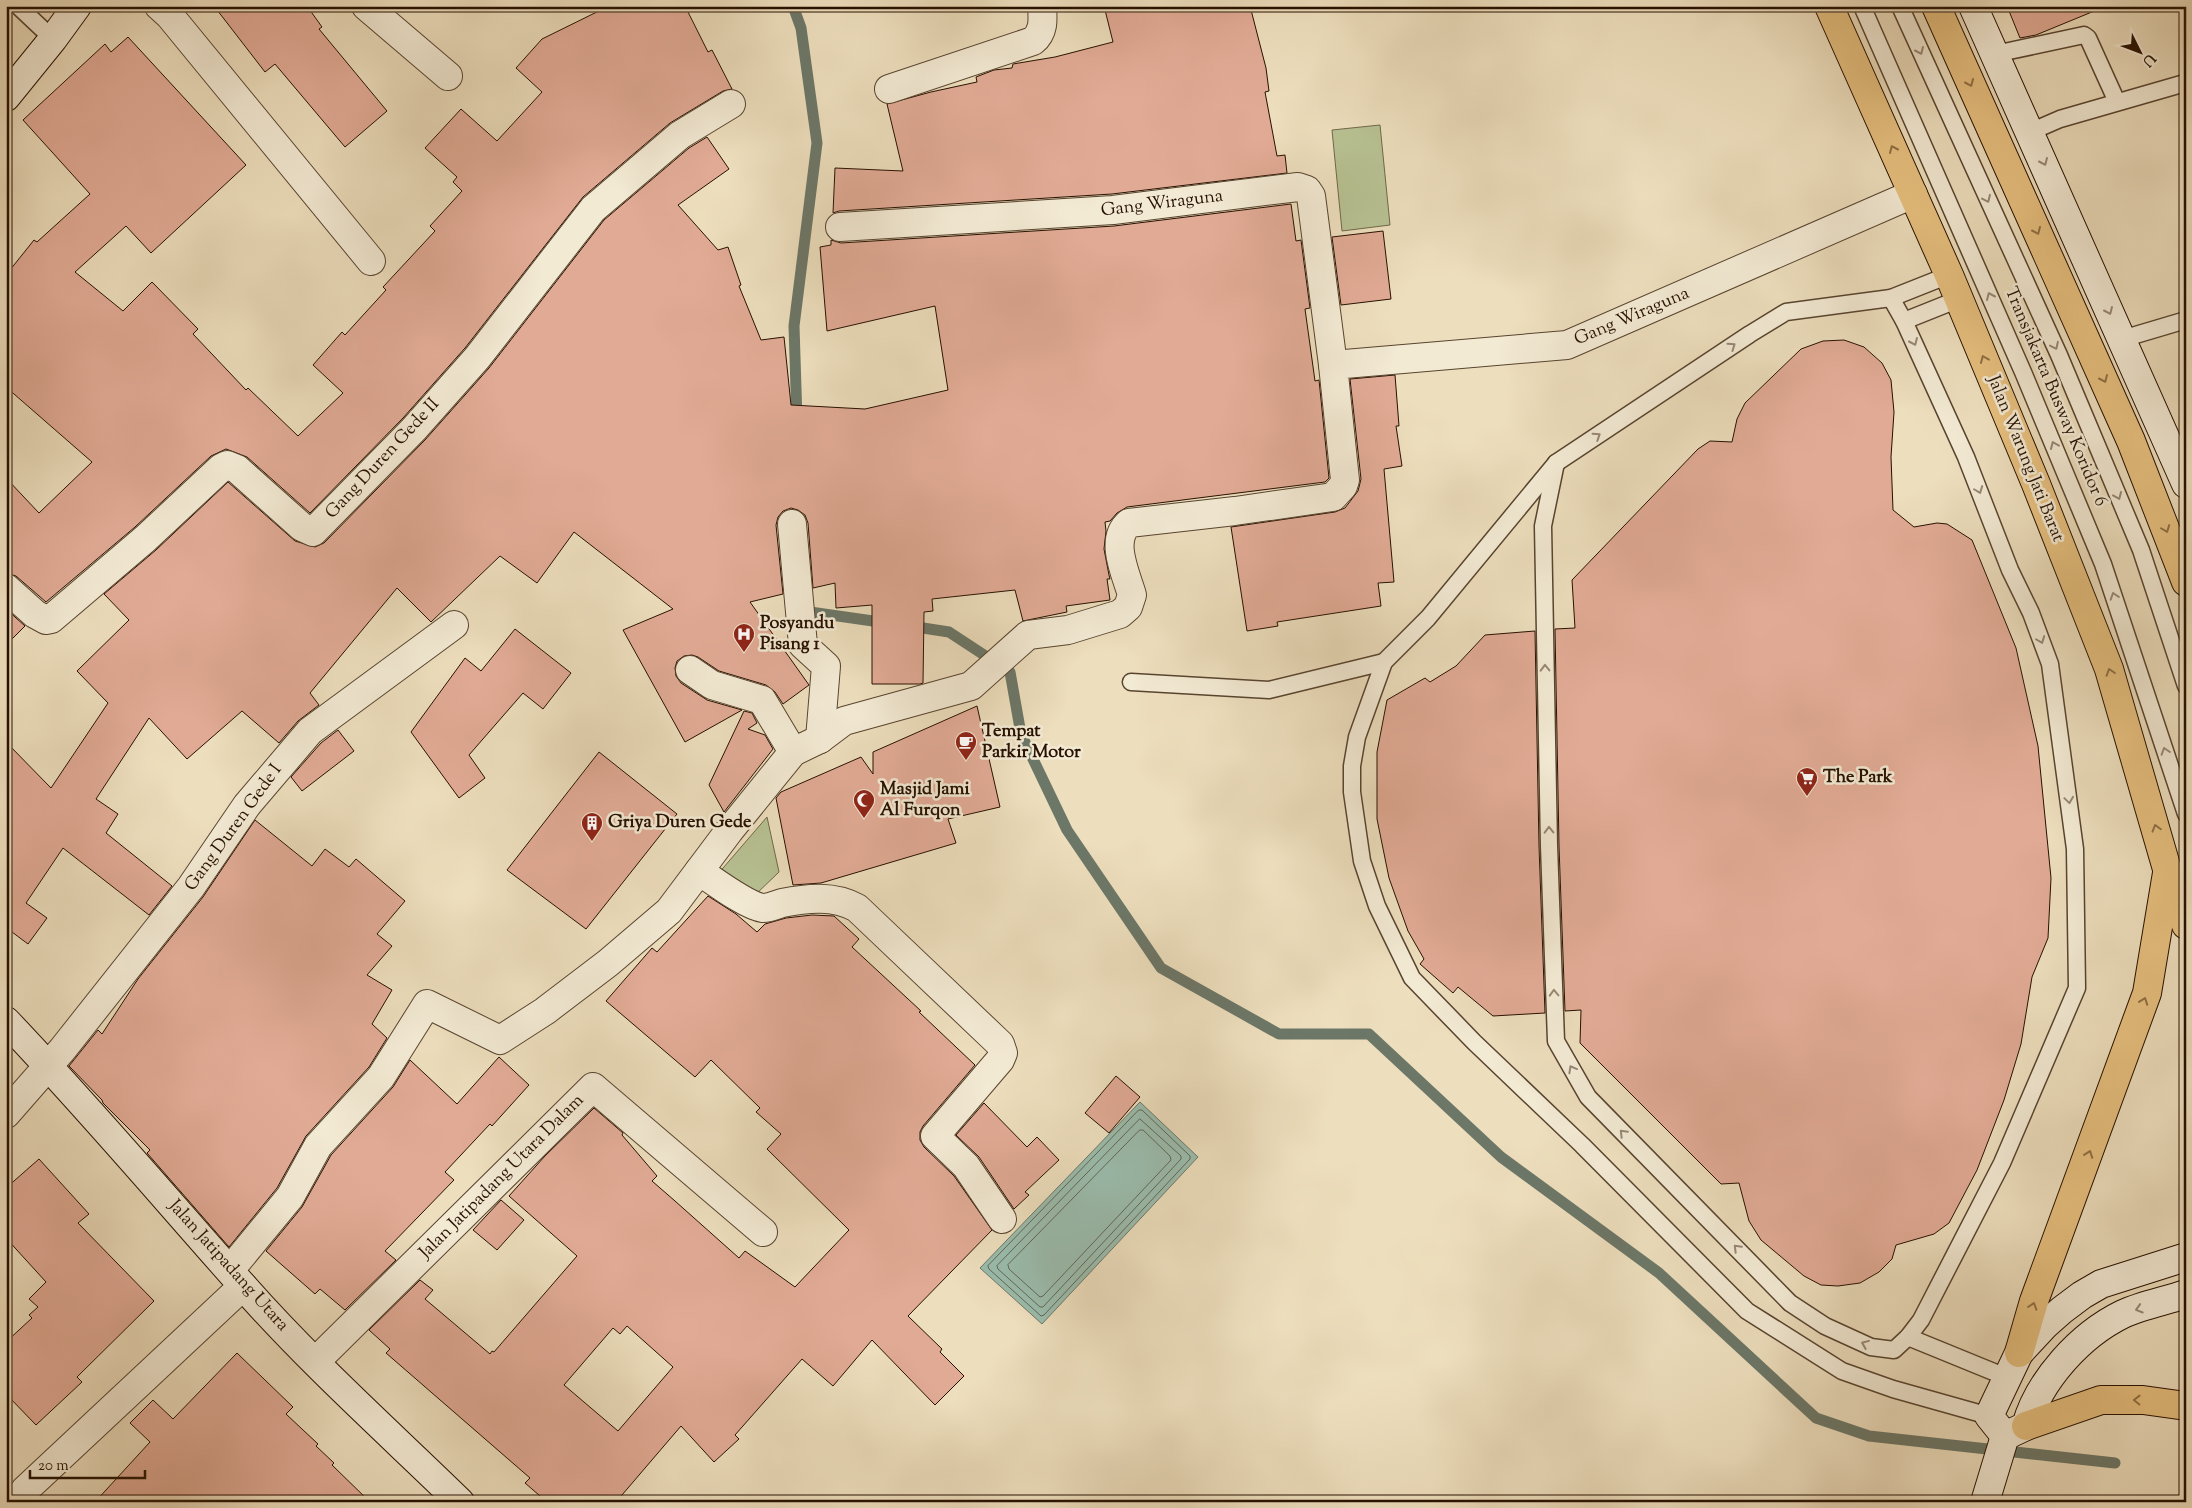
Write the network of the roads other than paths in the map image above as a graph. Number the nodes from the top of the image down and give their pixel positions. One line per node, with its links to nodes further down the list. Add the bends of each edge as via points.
1 (18, 6): 11 (lane)
2 (77, 6): 11 (street)
3 (159, 6): 22 (street)
4 (366, 6): 13 (street)
5 (1042, 6): 15 (street, via 1042,25 1033,41)
6 (1829, 6): 20 (main road, Jalan Warung Jati Barat, one-way to 6)
7 (1862, 6): 41 (lane, Transjakarta Busway Koridor 6, one-way to 7, via 2103,564 2024,372)
8 (1900, 6): 38 (lane, Transjakarta Busway Koridor 6, one-way to 38, via 2082,408 2141,550)
9 (1936, 6): 32 (main road, one-way to 32, via 2132,441)
10 (1972, 6): 12 (street)
11 (53, 40): 16 (street)
12 (1995, 54): 17 (lane, via 2084,35); 19 (street)
13 (448, 76)
14 (2185, 83): 17 (lane)
15 (889, 89)
16 (6, 97)
17 (2116, 102): 19 (lane)
18 (731, 104): 33 (street, Gang Duren Gede II, via 680,135 593,208 477,358 414,429 315,530 310,532 302,527 237,469 227,465 50,619 35,614)
19 (2030, 132): 27 (street, one-way to 27)
20 (1912, 194): 23 (main road, Jalan Warung Jati Barat); 28 (street, Gang Wiraguna, via 1567,345)
21 (840, 227): 28 (street, Gang Wiraguna, via 1114,210 1298,187 1307,190 1311,196)
22 (371, 261)
23 (1954, 287): 24 (lane); 26 (lane); 42 (main road, Jalan Warung Jati Barat, one-way to 23, via 2110,669)
24 (1891, 298): 26 (lane); 29 (lane, one-way to 24, via 1786,312)
25 (2186, 320): 27 (lane)
26 (1904, 321): 53 (lane, one-way to 53, via 1966,457 2050,664 2076,849 2077,988 2002,1163 1921,1320)
27 (2122, 340): 30 (street)
28 (1332, 365): 39 (street, Gang Wiraguna, via 1345,480 1340,491 1330,499 1129,523 1120,536 1120,552 1132,596 1122,613 1068,630 1028,635 971,686 844,721)
29 (1556, 463): 35 (lane, via 1428,618); 53 (lane, one-way to 29, via 1894,1350 1871,1347 1825,1326 1790,1303 1588,1097 1556,1041 1542,526)
30 (2186, 484)
31 (792, 524): 39 (street, via 803,645 826,666)
32 (2186, 582)
33 (6, 588)
34 (454, 625): 46 (street, Gang Duren Gede I, via 318,725 292,750 247,805 191,887)
35 (1384, 662): 37 (lane, via 1269,690); 58 (lane, via 1357,737 1352,792 1362,861 1378,906 1412,978 1747,1311 1842,1371)
36 (690, 670): 40 (street, via 712,685 762,700)
37 (1131, 682)
38 (2186, 686)
39 (820, 739): 40 (street)
40 (793, 752): 43 (street)
41 (2186, 814)
42 (2167, 869): 44 (main road, Jalan Warung Jati Barat); 54 (main road, one-way to 42, via 2147,993)
43 (699, 871): 48 (street, via 750,904 762,907 822,898 842,900 857,908 1000,1044 1003,1053 1000,1060 935,1136 966,1166); 51 (street, via 669,911 654,924 545,1011 500,1040 427,1004 381,1077 318,1146 290,1197)
44 (2186, 925)
45 (6, 1021): 46 (street, Jalan Jatipadang Utara)
46 (49, 1066): 47 (street, Gang Duren Gede I); 51 (street, Jalan Jatipadang Utara)
47 (6, 1114)
48 (1002, 1219)
49 (763, 1232): 55 (street, Jalan Jatipadang Utara Dalam, via 593,1087)
50 (2186, 1257): 54 (street, via 2101,1284 2045,1325)
51 (236, 1278): 55 (street, Jalan Jatipadang Utara); 59 (street, via 24,1490)
52 (2186, 1294): 58 (street, one-way to 58, via 2124,1313 2102,1325 2077,1347 2040,1394)
53 (1908, 1337): 56 (lane)
54 (2018, 1353): 56 (street)
55 (316, 1361): 60 (street, Jalan Jatipadang Utara)
56 (2006, 1377): 58 (street)
57 (2186, 1406): 58 (main road, one-way to 58, via 2143,1400 2102,1400)
58 (2007, 1426): 61 (street)
59 (17, 1502)
60 (460, 1502)
61 (1985, 1502)

